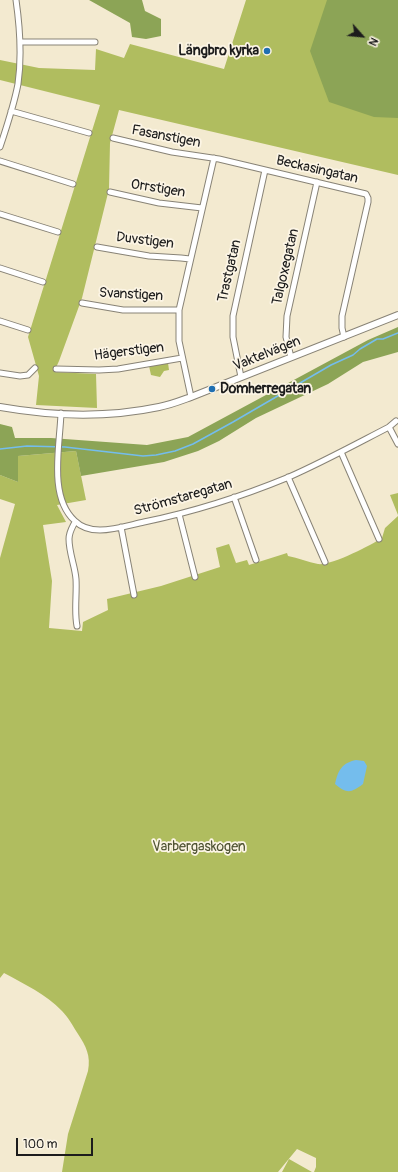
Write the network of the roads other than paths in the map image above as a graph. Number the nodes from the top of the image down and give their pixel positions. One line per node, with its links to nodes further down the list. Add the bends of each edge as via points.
1 (16, 0): 2 (street)
2 (20, 42): 3 (street); 4 (street, via 18,84)
3 (95, 42)
4 (11, 111): 5 (street); 7 (street)
5 (89, 133)
6 (113, 138): 8 (street, Fasanstigen, via 165,151)
7 (0, 147)
8 (214, 158): 10 (street, Beckasingatan); 14 (street)
9 (0, 161): 12 (street)
10 (265, 170): 11 (street, Beckasingatan); 32 (street, Trastgatan, via 233,316 232,337)
11 (318, 182): 26 (street, Beckasingatan, via 363,193 368,198 343,309 341,324); 27 (street, Talgoxegatan, via 287,316 286,337)
12 (73, 184)
13 (110, 192): 14 (street, Orrstigen, via 158,203)
14 (202, 208): 18 (street)
15 (0, 214): 16 (street)
16 (58, 232)
17 (97, 247): 18 (street, Duvstigen, via 149,256)
18 (190, 259): 22 (street)
19 (0, 268): 20 (street)
20 (43, 282)
21 (82, 303): 22 (street, Svanstigen, via 123,310)
22 (178, 310): 28 (street)
23 (398, 315): 26 (street, Vaktelvägen)
24 (0, 321): 25 (street)
25 (28, 330)
26 (344, 336): 27 (street, Vaktelvägen)
27 (291, 357): 32 (street, Vaktelvägen)
28 (182, 358): 30 (street, Hägerstigen, via 118,369); 33 (street)
29 (35, 368): 31 (street, via 28,375 20,376)
30 (56, 368)
31 (0, 372)
32 (241, 377): 33 (street, Vaktelvägen)
33 (191, 397): 35 (street, Vaktelvägen, via 132,412)
34 (0, 407): 35 (street, Vaktelvägen)
35 (61, 413): 43 (street, via 58,453 60,496)
36 (396, 421): 37 (street, Strömstaregatan)
37 (389, 426): 38 (street); 39 (street, Strömstaregatan)
38 (398, 444)
39 (341, 452): 40 (street, Strömstaregatan); 45 (street)
40 (288, 477): 41 (street, Strömstaregatan); 47 (street)
41 (234, 497): 42 (street, Strömstaregatan); 46 (street)
42 (178, 514): 44 (street, Strömstaregatan); 48 (street)
43 (75, 522): 44 (street, Strömstaregatan, via 92,530); 50 (street, via 69,539 76,578)
44 (121, 527): 49 (street)
45 (379, 539)
46 (256, 560)
47 (325, 562)
48 (195, 577)
49 (134, 595)
50 (77, 626)

